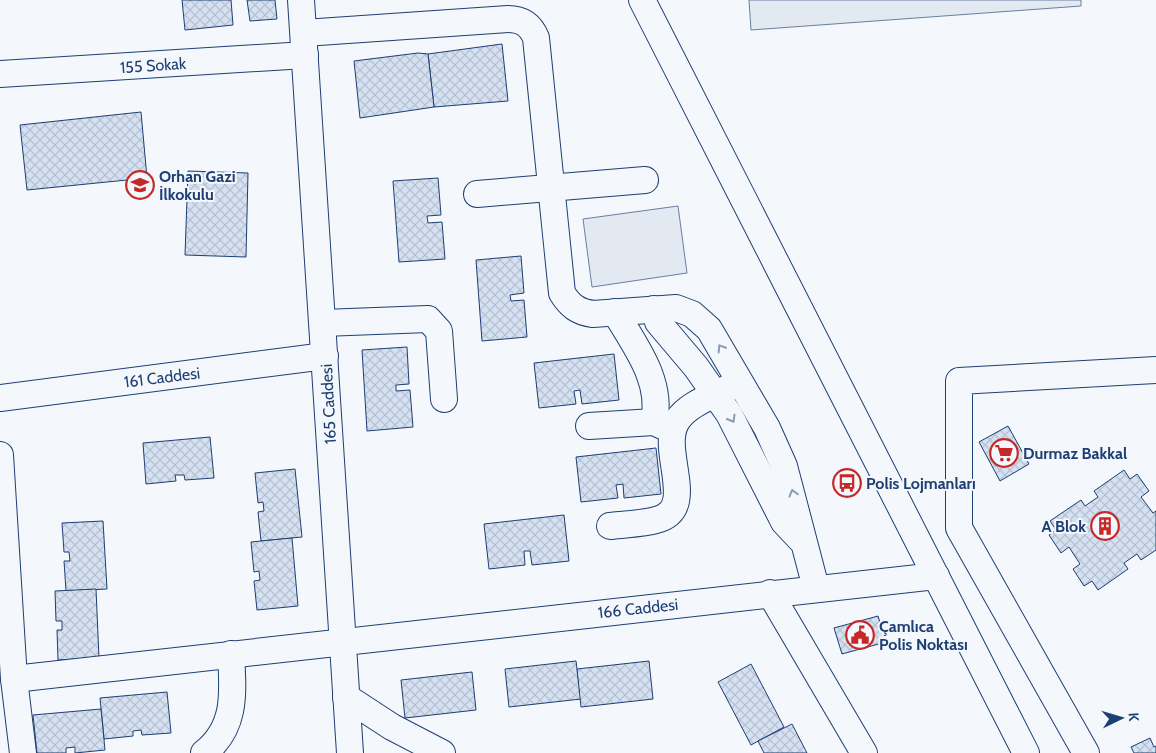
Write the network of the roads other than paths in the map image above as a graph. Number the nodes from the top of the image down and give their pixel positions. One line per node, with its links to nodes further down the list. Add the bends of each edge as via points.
1 (301, 0): 3 (street, 165 Caddesi)
2 (642, 0): 22 (street)
3 (304, 44): 4 (street, 155 Sokak); 6 (street, 155 Sokak, via 508,19 528,24 536,38); 10 (street, 165 Caddesi)
4 (0, 74)
5 (645, 180): 6 (street)
6 (551, 188): 7 (street); 9 (street, 155 Sokak, via 562,292 571,305 583,313)
7 (477, 194)
8 (654, 309): 9 (street, 155 Sokak); 13 (street, 155 Sokak, one-way to 8, via 701,321 676,308); 14 (street, via 666,333)
9 (615, 312): 18 (street, via 654,383)
10 (323, 323): 11 (street, 165 Caddesi); 16 (street, via 428,319 439,332)
11 (325, 356): 15 (street, 161 Caddesi); 25 (street, 165 Caddesi)
12 (1156, 370): 35 (street, via 959,381 959,528)
13 (741, 380): 14 (street); 21 (street, 155 Sokak, one-way to 13, via 784,466)
14 (716, 394): 18 (street); 21 (street, one-way to 21, via 744,440 784,522)
15 (0, 398)
16 (444, 399)
17 (589, 426): 18 (street)
18 (663, 427): 20 (street, via 670,442 678,496 676,506 672,512 656,520)
19 (0, 455): 27 (street)
20 (610, 526)
21 (803, 541): 23 (street, 155 Sokak)
22 (936, 576): 23 (street, 166 Caddesi); 34 (street)
23 (816, 588): 24 (street, 166 Caddesi)
24 (770, 593): 25 (street, 166 Caddesi); 33 (street)
25 (341, 642): 26 (street, 166 Caddesi); 28 (street, 165 Caddesi)
26 (231, 654): 27 (street, 166 Caddesi); 30 (street, via 231,713 220,737)
27 (14, 680): 29 (street)
28 (346, 697): 31 (street, 165 Caddesi); 32 (street, via 392,727)
29 (23, 753)
30 (204, 753)
31 (350, 753)
32 (442, 753)
33 (864, 753)
34 (1026, 753)
35 (1086, 753)

